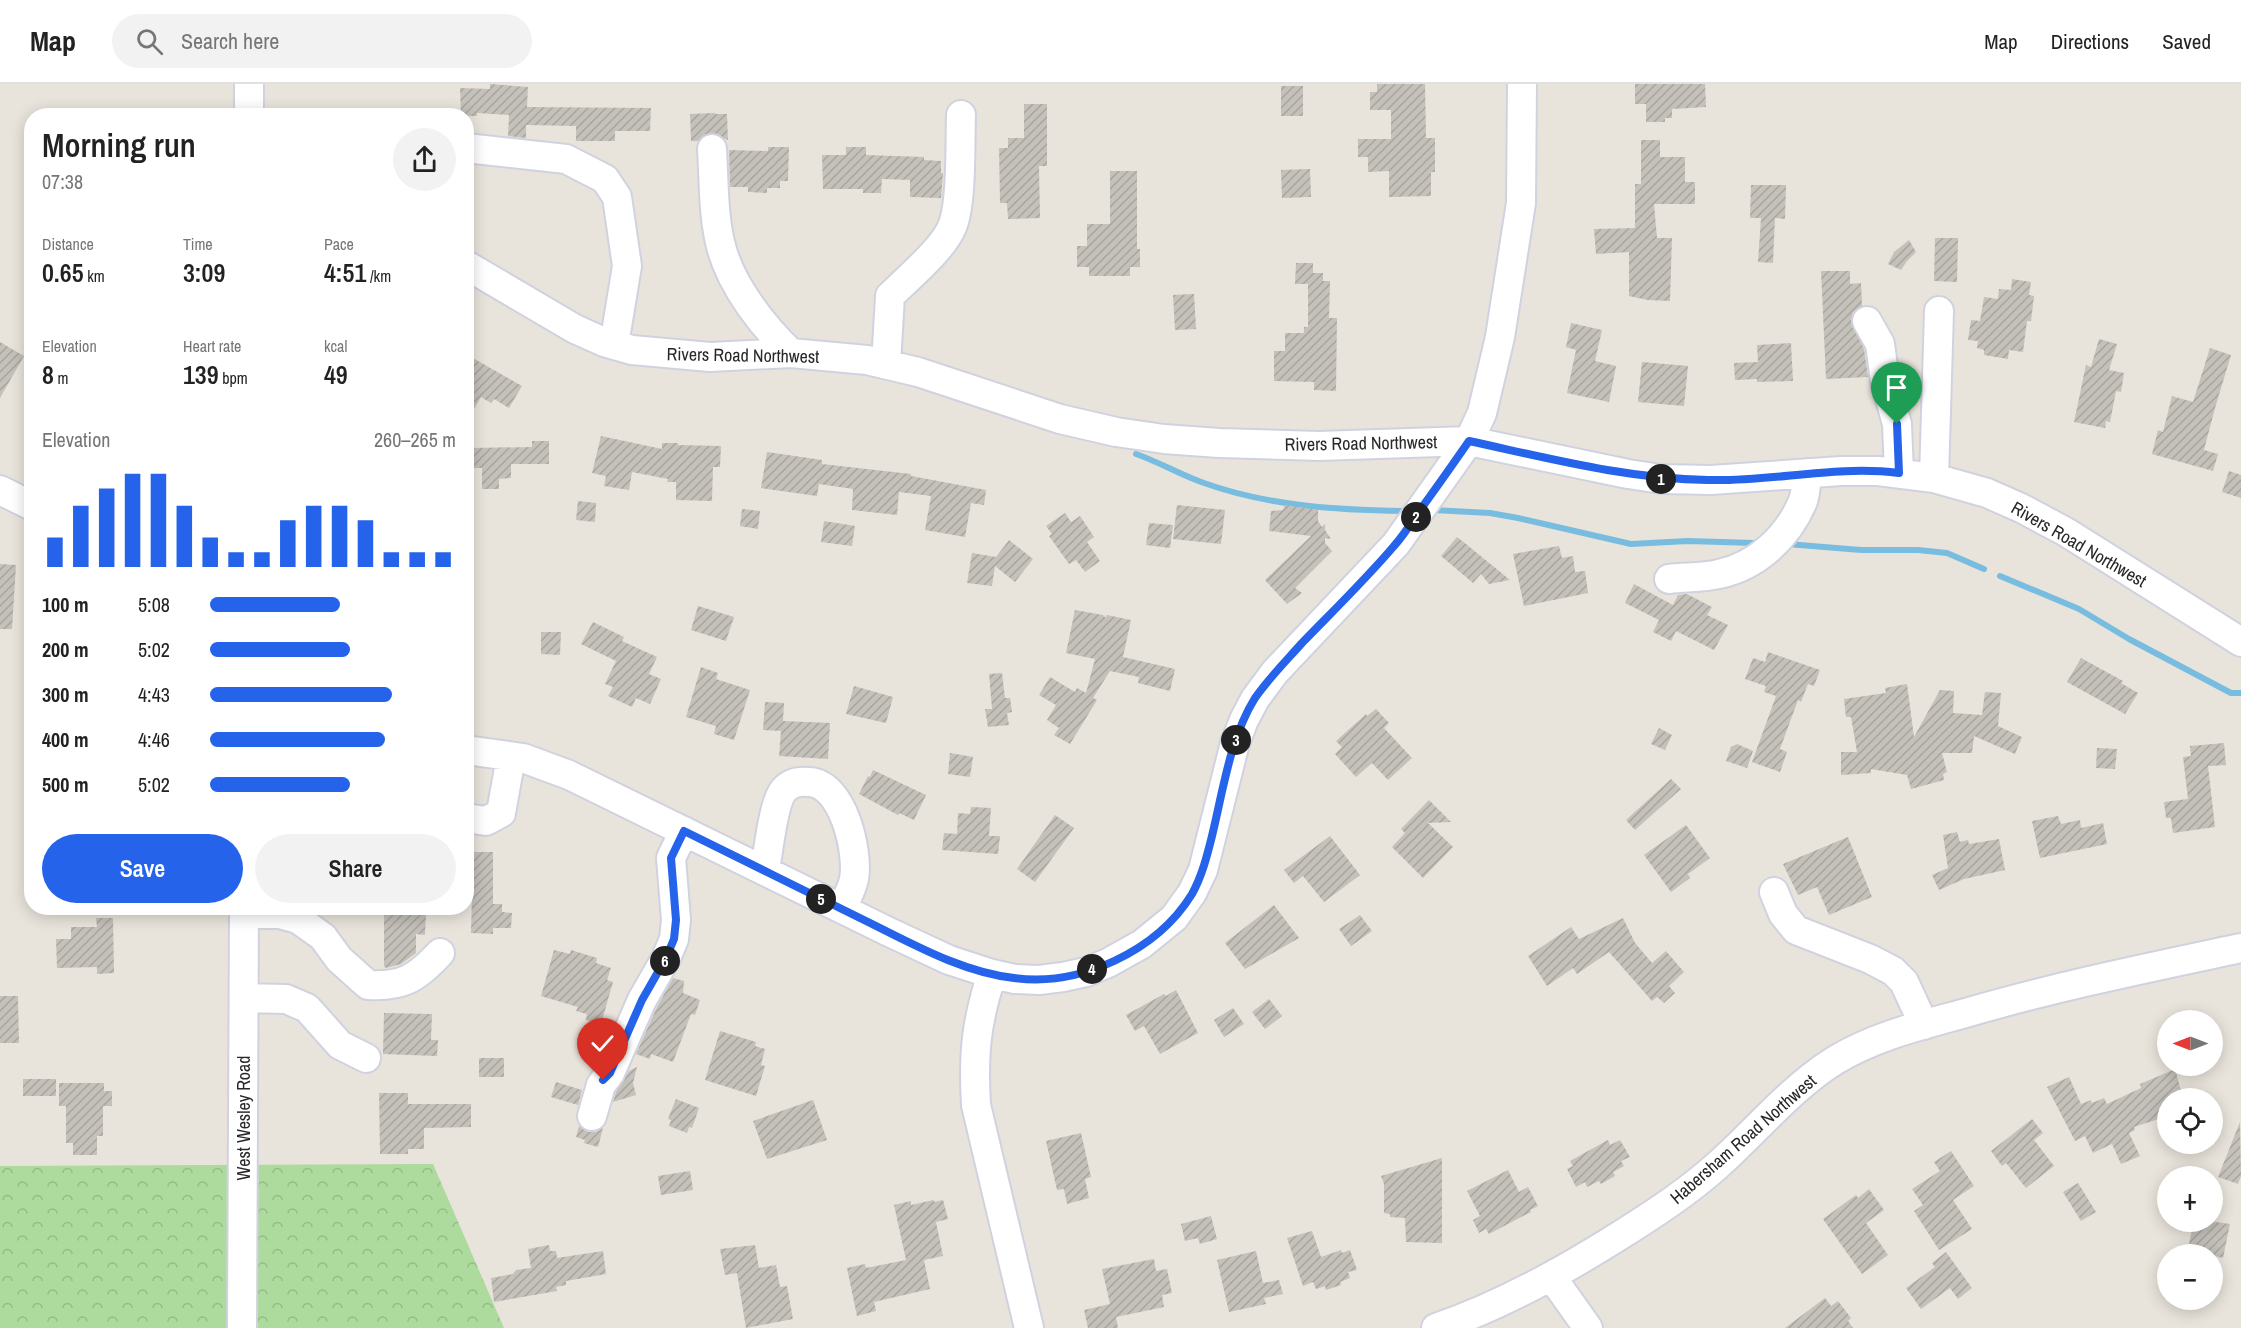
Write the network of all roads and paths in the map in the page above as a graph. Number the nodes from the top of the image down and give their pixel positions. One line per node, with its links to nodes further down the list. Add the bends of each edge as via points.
1 (249, 84): 3 (street)
2 (1522, 84): 13 (street, via 1521,203 1500,337 1482,413)
3 (249, 108)
4 (961, 115): 12 (street, via 953,226 890,296)
5 (474, 149): 10 (street, via 566,159 605,179 617,197 627,266)
6 (712, 149): 11 (street, via 719,228 728,265 739,290)
7 (474, 270): 10 (street, Rivers Road Northwest, via 575,329)
8 (1939, 311): 16 (street)
9 (1867, 321): 15 (street, via 1880,344 1897,424)
10 (614, 345): 11 (street, Rivers Road Northwest, via 710,357)
11 (790, 353): 12 (street, Rivers Road Northwest)
12 (886, 364): 13 (street, Rivers Road Northwest, via 1060,419 1164,439 1318,446)
13 (1469, 441): 14 (street, Rivers Road Northwest, via 1661,479 1711,480); 32 (street, via 1396,544 1275,672 1255,699 1235,743 1203,870 1174,918 1142,945 1086,972 1039,980)
14 (1807, 473): 15 (street, Rivers Road Northwest); 19 (street, via 1804,498 1791,524 1763,555 1719,574)
15 (1899, 473): 16 (street, Rivers Road Northwest)
16 (1934, 478): 20 (street, Rivers Road Northwest, via 1987,493 2058,528)
17 (0, 490): 18 (street)
18 (24, 502)
19 (1669, 579)
20 (2241, 642)
21 (474, 751): 22 (street)
22 (511, 757): 23 (street, via 501,813 486,821); 24 (street, via 569,775)
23 (474, 819)
24 (684, 831): 25 (street); 36 (street, via 671,858 674,939 601,1085)
25 (765, 871): 27 (street); 27 (street, via 782,792 792,783 813,782 837,800 849,827 854,878)
26 (1774, 892): 34 (street, via 1796,930 1893,971 1904,982)
27 (842, 909): 32 (street, via 949,960)
28 (244, 915): 33 (street, West Wesley Road)
29 (284, 915): 31 (street, via 298,919 323,937 339,959 368,985 404,983 422,973)
30 (2241, 948): 34 (street, Habersham Road Northwest, via 2039,991)
31 (440, 953)
32 (992, 974): 39 (street, via 975,1039 976,1105)
33 (244, 998): 35 (street, via 286,999 307,1008 340,1045); 38 (street, West Wesley Road)
34 (1923, 1024): 37 (street, Habersham Road Northwest, via 1862,1046 1834,1062 1794,1091 1718,1165 1668,1205)
35 (366, 1058)
36 (592, 1116)
37 (1551, 1276): 40 (street, Habersham Road Northwest); 41 (street)
38 (242, 1328)
39 (1029, 1328)
40 (1436, 1328)
41 (1588, 1328)

